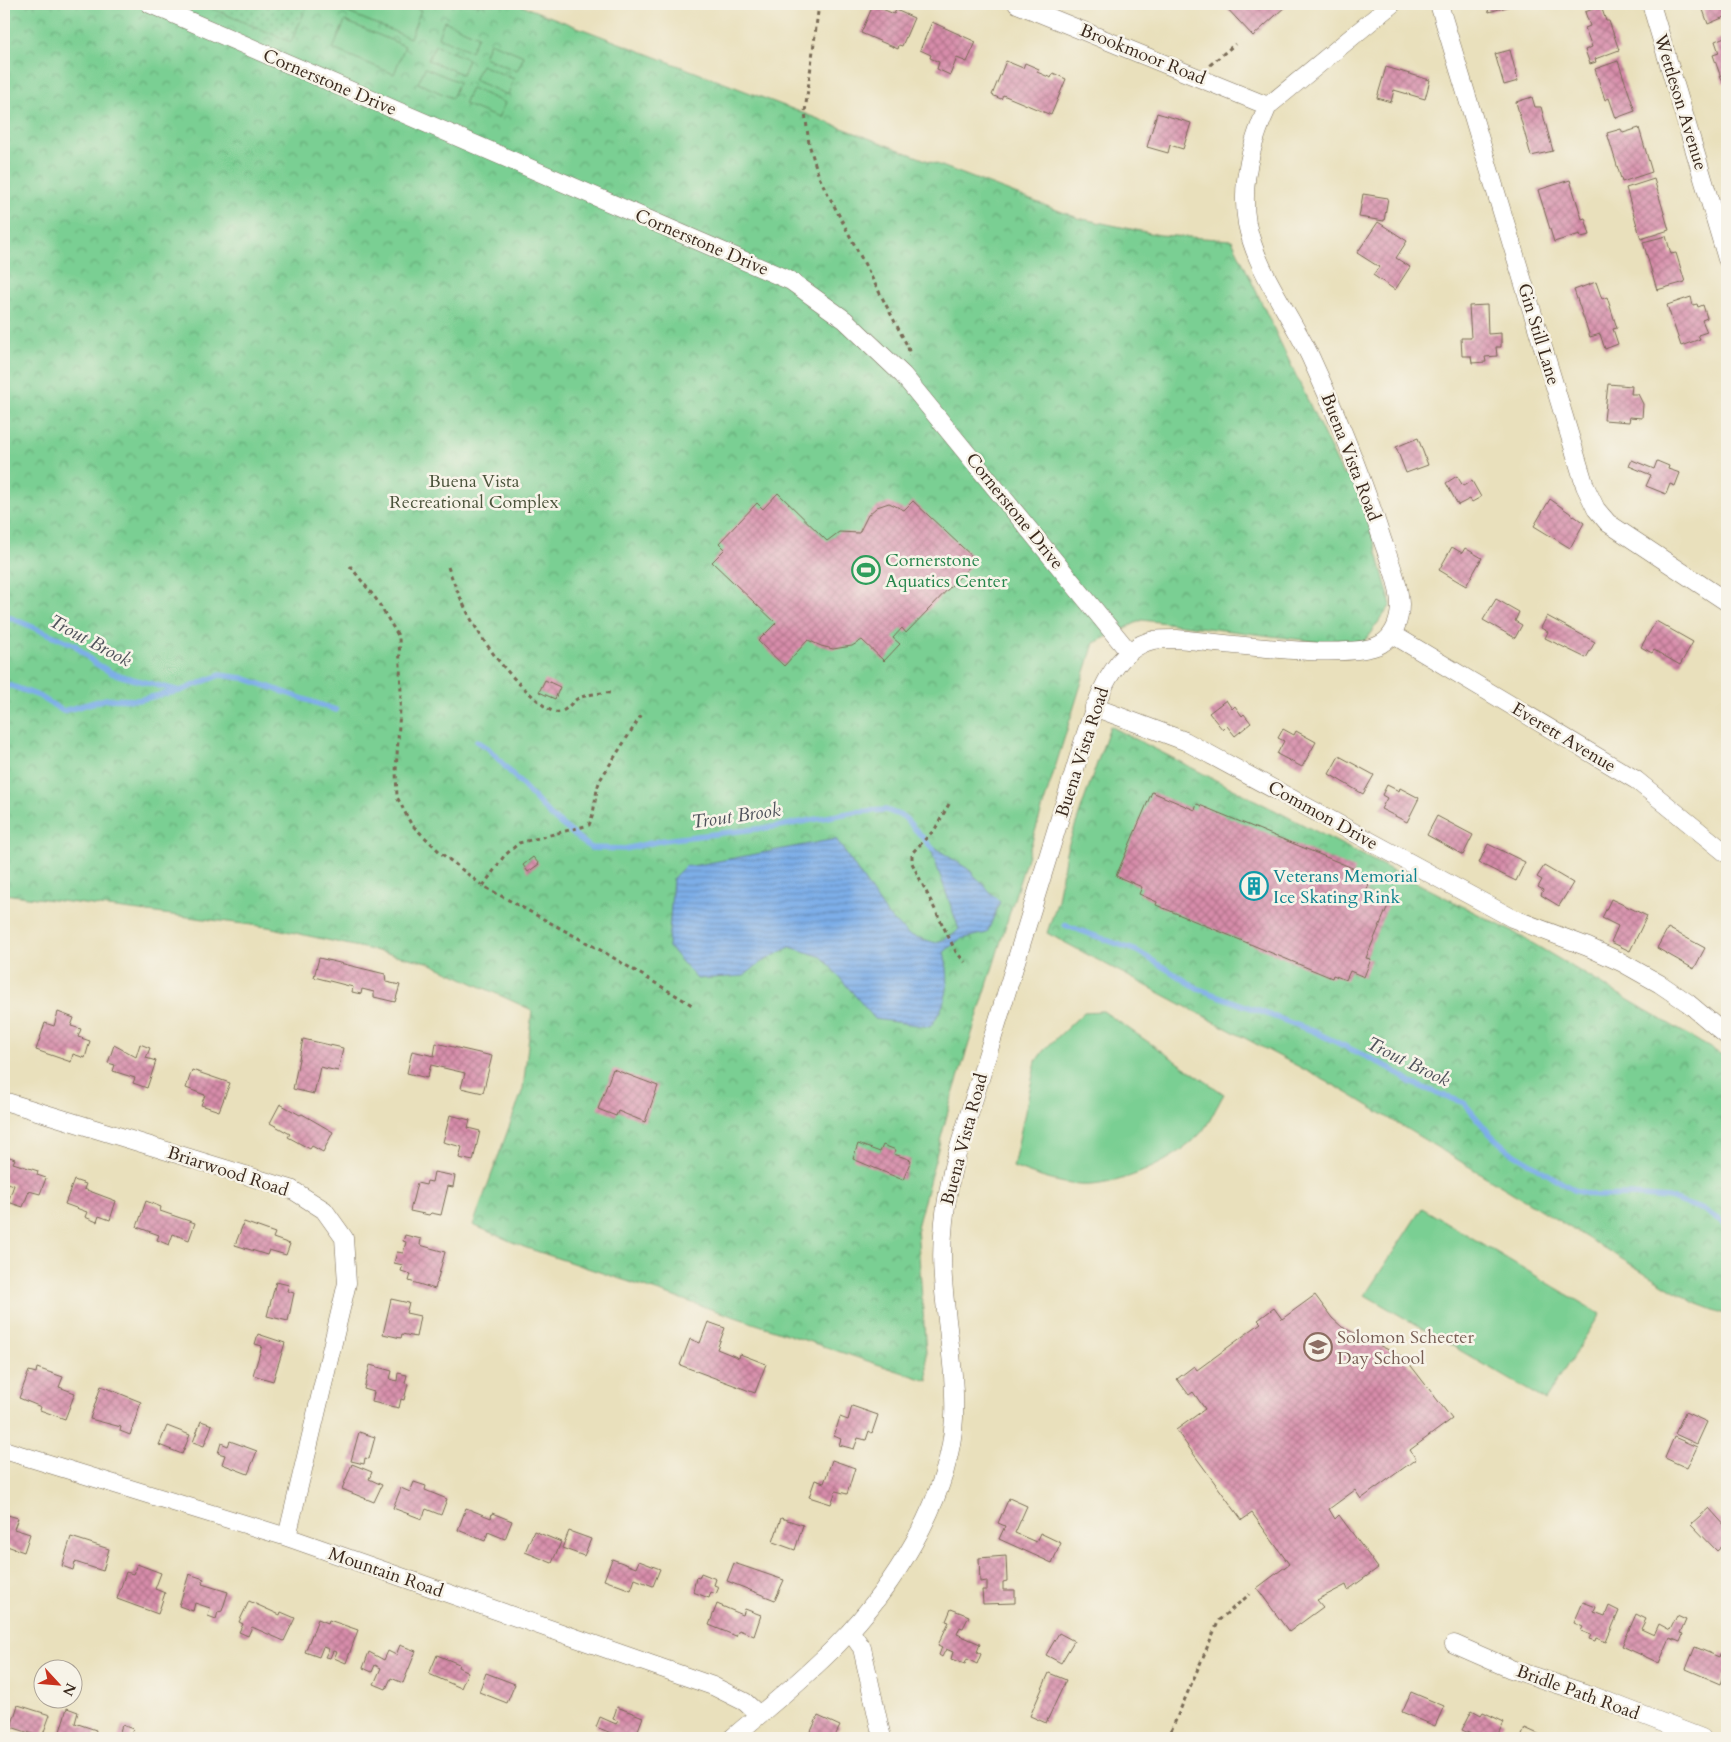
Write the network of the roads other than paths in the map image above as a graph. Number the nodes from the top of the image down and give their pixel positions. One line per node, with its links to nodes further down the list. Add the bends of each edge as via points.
1 (150, 4): 10 (street, Cornerstone Drive, via 791,281 845,320 903,375)
2 (1017, 4): 6 (street, Brookmoor Road)
3 (1392, 4): 6 (street, Buena Vista Road)
4 (1439, 4): 8 (street, Gin Still Lane, via 1584,486 1608,523)
5 (1651, 4): 7 (street, Wettleson Avenue)
6 (1268, 106): 9 (street, Buena Vista Road, via 1258,129 1245,184 1249,231 1268,279 1309,353 1372,507 1400,603 1399,619)
7 (1727, 258)
8 (1727, 602)
9 (1392, 634): 10 (street, Buena Vista Road, via 1372,647 1335,652 1177,639 1152,640); 12 (street, Everett Avenue, via 1636,780)
10 (1129, 652): 11 (street, Buena Vista Road, via 1106,679)
11 (1094, 707): 13 (street, Common Drive, via 1185,741 1512,918 1621,962 1688,1003); 17 (street, Buena Vista Road, via 953,1167 944,1208 943,1280 954,1418 944,1476 915,1540)
12 (1727, 854)
13 (1727, 1036)
14 (4, 1101): 16 (street, Briarwood Road, via 291,1189 324,1210 344,1238 347,1283)
15 (4, 1450): 16 (street, Mountain Road)
16 (287, 1537): 19 (street, Mountain Road, via 720,1688 745,1702)
17 (850, 1631): 19 (street, Buena Vista Road, via 803,1678); 21 (street, via 862,1648)
18 (1454, 1644): 22 (street, Bridle Path Road, via 1511,1669 1591,1695)
19 (759, 1715): 20 (street, Buena Vista Road)
20 (732, 1738)
21 (882, 1738)
22 (1702, 1738)

